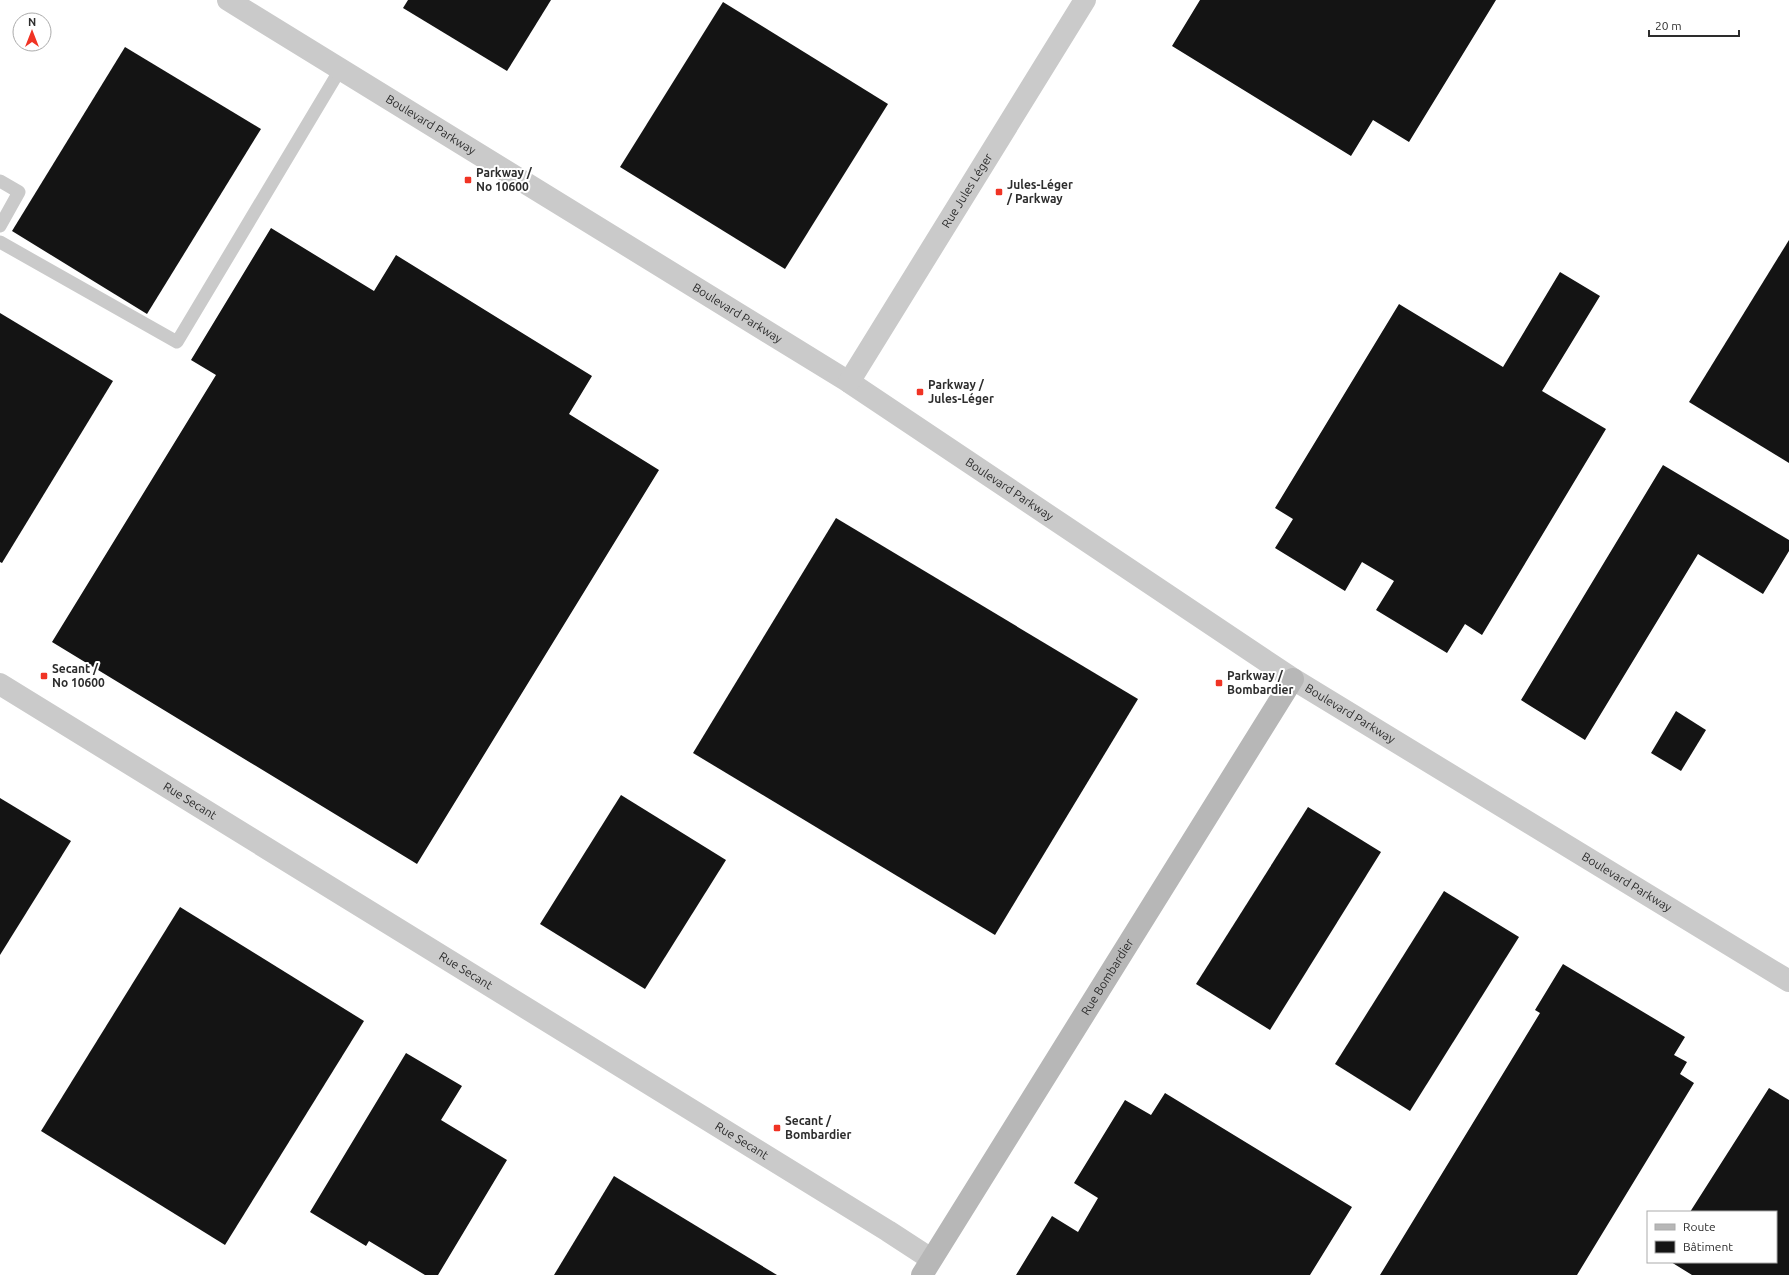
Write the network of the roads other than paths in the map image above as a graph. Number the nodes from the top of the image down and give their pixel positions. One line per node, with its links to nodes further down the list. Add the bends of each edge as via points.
1 (228, 0): 3 (street, Boulevard Parkway)
2 (1085, 0): 7 (street, Rue Jules Léger)
3 (341, 68): 6 (lane, via 177,342); 7 (street, Boulevard Parkway)
4 (0, 181): 5 (lane, via 19,192)
5 (0, 226)
6 (0, 242)
7 (849, 382): 8 (street, Boulevard Parkway)
8 (1293, 679): 10 (street, Boulevard Parkway); 11 (street, Rue Bombardier)
9 (0, 684): 11 (street, Rue Secant, via 888,1231)
10 (1789, 981)
11 (926, 1267)

